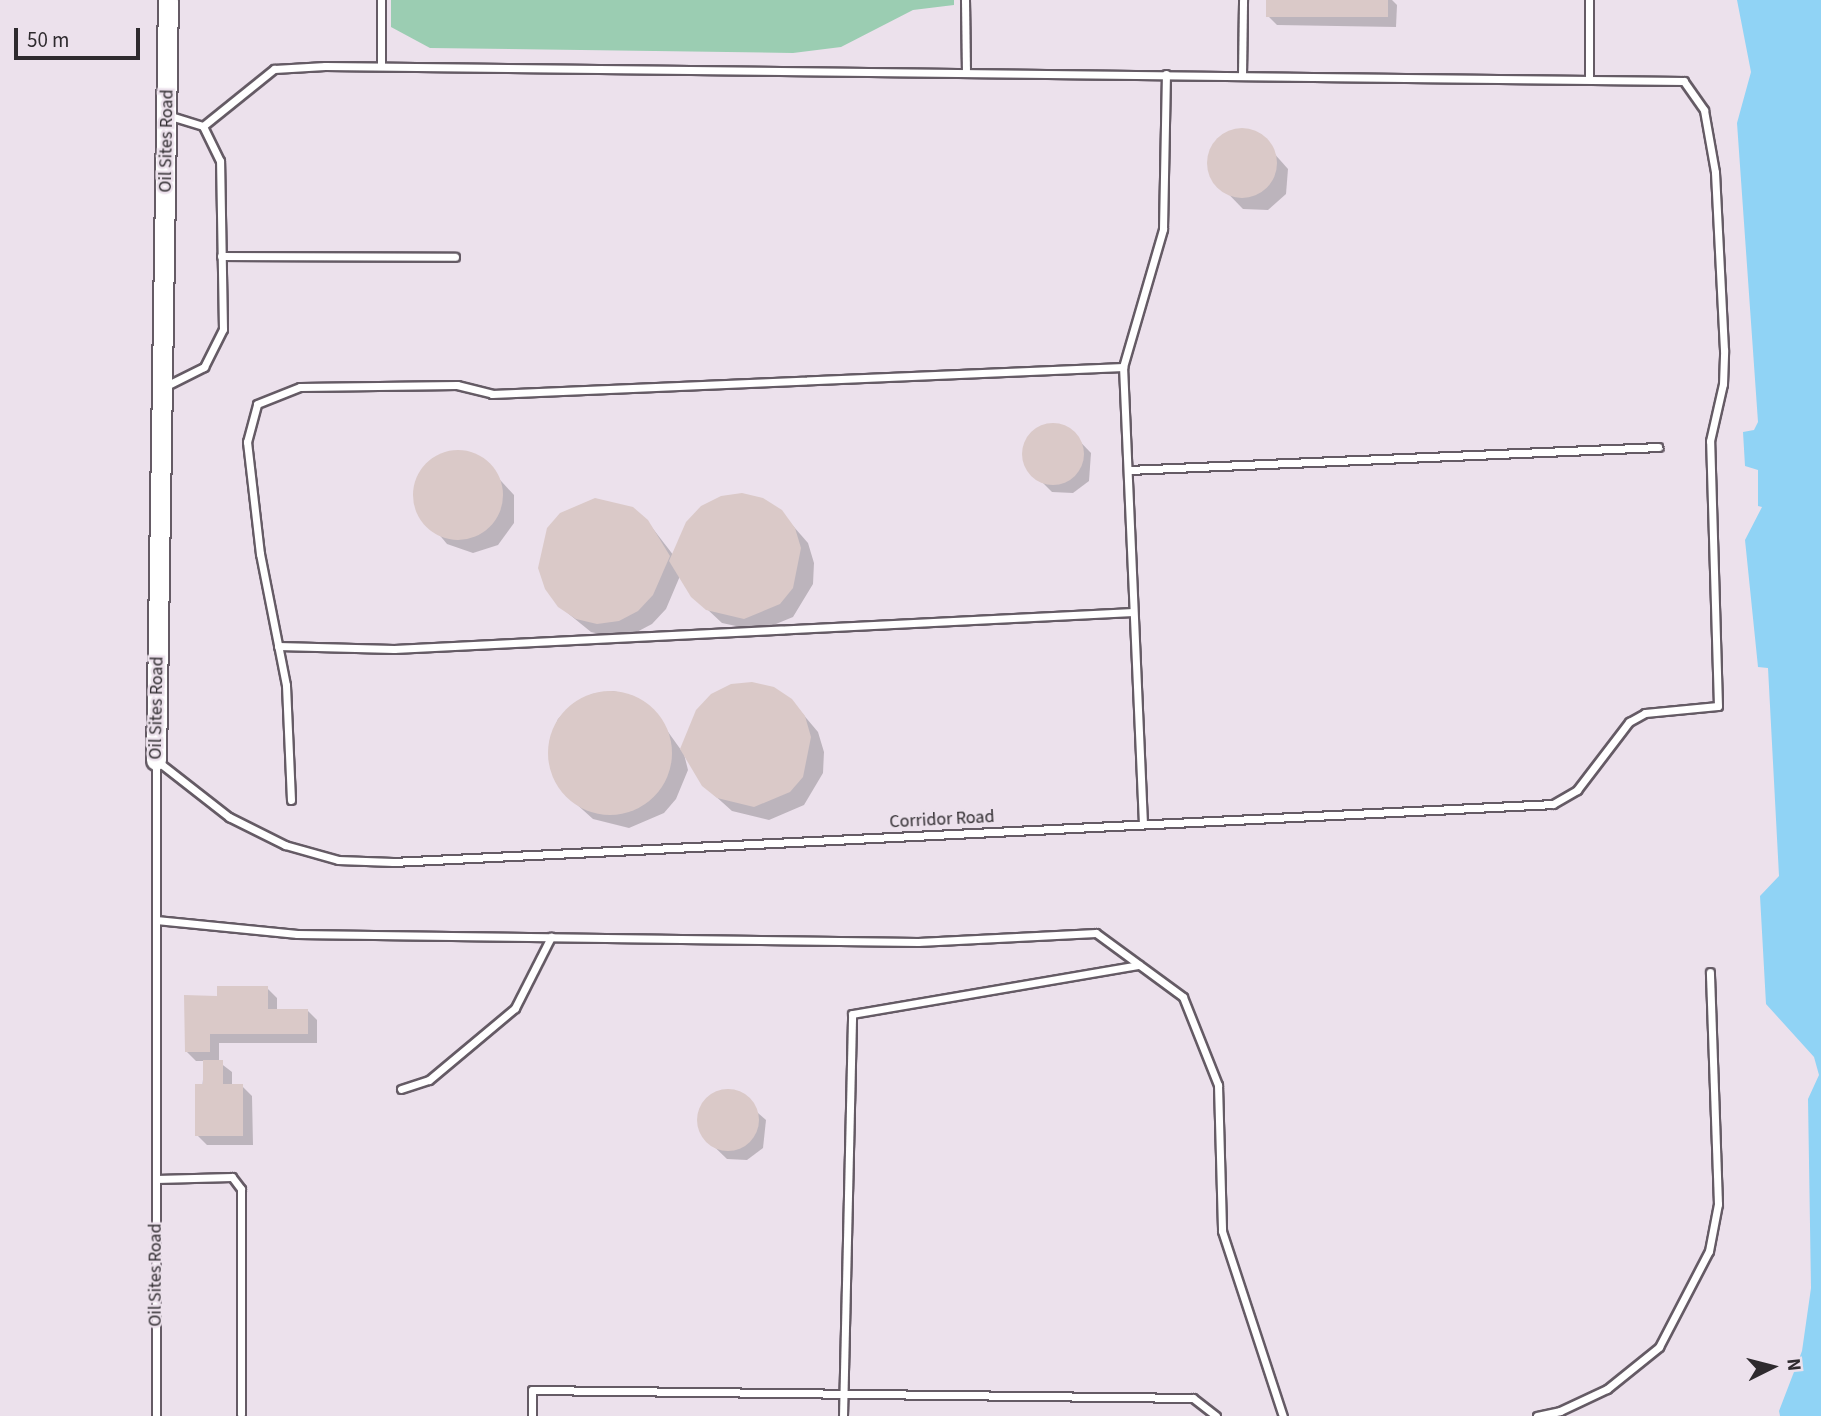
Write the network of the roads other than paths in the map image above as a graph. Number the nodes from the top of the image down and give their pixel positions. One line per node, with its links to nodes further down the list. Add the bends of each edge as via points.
1 (168, 0): 11 (street, Oil Sites Road)
2 (382, 0): 6 (lane)
3 (965, 0): 7 (lane)
4 (1243, 0): 9 (lane)
5 (1589, 0): 10 (lane)
6 (381, 66): 7 (lane); 12 (lane, via 274,69)
7 (966, 72): 8 (lane)
8 (1166, 74): 9 (lane); 15 (lane, via 1163,229)
9 (1242, 75): 10 (lane)
10 (1589, 78): 23 (lane, Corridor Road, via 1684,81 1704,110 1716,172 1724,350 1723,384 1710,441 1718,706 1645,713 1629,722 1577,790 1553,804)
11 (167, 114): 12 (lane); 16 (street, Oil Sites Road)
12 (203, 126): 13 (lane, via 220,160)
13 (221, 256): 14 (lane); 16 (lane, via 223,329 204,367)
14 (455, 257)
15 (1123, 367): 18 (lane); 20 (lane, via 492,394 457,385 300,387 257,404 247,442 260,554)
16 (163, 388): 21 (street, Oil Sites Road)
17 (1659, 447): 18 (lane)
18 (1128, 470): 19 (lane)
19 (1133, 611): 20 (lane, via 394,649); 23 (lane)
20 (278, 646): 22 (lane, via 286,685)
21 (156, 760): 23 (lane, Corridor Road, via 229,817 285,845 338,860 393,862 738,848); 24 (lane, Oil Sites Road)
22 (291, 800)
23 (1143, 824)
24 (156, 920): 25 (lane, via 297,934); 29 (lane, Oil Sites Road)
25 (551, 937): 26 (lane, via 918,942 1096,933); 28 (lane, via 515,1008 429,1080)
26 (1139, 965): 30 (lane, via 852,1014); 36 (lane, via 1183,997 1218,1085 1222,1231)
27 (1710, 972): 37 (lane, via 1718,1204 1709,1251 1659,1347 1606,1389 1560,1411)
28 (401, 1089)
29 (156, 1179): 31 (lane, via 232,1177 241,1189); 32 (lane, Oil Sites Road)
30 (844, 1393): 33 (lane, via 533,1390); 34 (lane); 35 (lane, via 1193,1398)
31 (241, 1414)
32 (156, 1416)
33 (532, 1416)
34 (843, 1416)
35 (1216, 1416)
36 (1283, 1416)
37 (1537, 1416)

